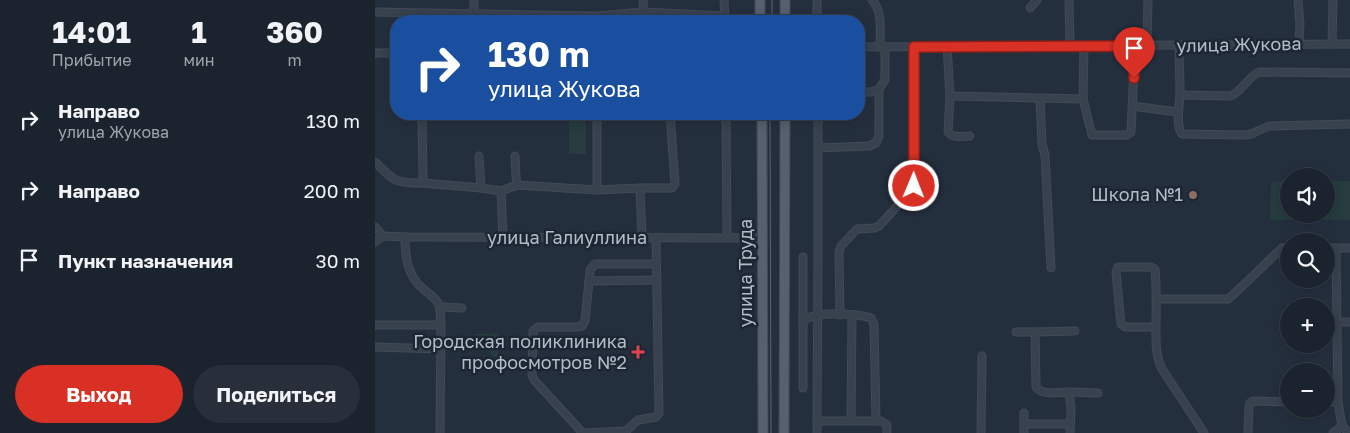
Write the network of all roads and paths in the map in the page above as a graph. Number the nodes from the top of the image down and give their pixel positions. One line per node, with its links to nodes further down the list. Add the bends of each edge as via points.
1 (474, 0): 16 (street)
2 (643, 0): 15 (street)
3 (725, 0): 21 (street)
4 (760, 0): 22 (main road)
5 (785, 0): 23 (main road)
6 (817, 0): 24 (street)
7 (872, 0): 35 (street, via 878,6)
8 (1037, 0): 13 (street)
9 (1148, 0): 33 (street)
10 (1298, 0): 25 (street)
11 (1333, 0): 26 (street)
12 (1071, 1): 31 (street)
13 (1030, 8)
14 (375, 12): 16 (street)
15 (643, 12): 18 (street); 19 (street); 20 (street)
16 (474, 13): 17 (street)
17 (515, 15)
18 (624, 15)
19 (643, 15)
20 (678, 15)
21 (725, 15)
22 (760, 15)
23 (785, 15)
24 (817, 15)
25 (1299, 44): 26 (street, улица Жукова); 29 (street, улица Жукова)
26 (1332, 44): 27 (street, улица Жукова)
27 (1350, 44)
28 (1084, 45): 31 (street, улица Жукова); 32 (street, улица Жукова); 45 (street)
29 (1179, 45): 33 (street, улица Жукова); 42 (street)
30 (947, 46): 31 (street, улица Жукова); 36 (street, улица Жукова); 43 (street)
31 (1070, 46)
32 (1135, 46): 33 (street, улица Жукова); 46 (street)
33 (1147, 46)
34 (865, 47): 35 (street, улица Жукова)
35 (883, 47): 36 (street, улица Жукова); 40 (street, via 885,80)
36 (914, 47): 88 (street, via 914,186 881,224 857,229 840,248)
37 (375, 53): 38 (street)
38 (390, 53)
39 (1350, 73): 42 (street, via 1259,72 1231,96)
40 (879, 89): 41 (street); 57 (street, via 879,136 876,143)
41 (865, 92)
42 (1180, 95): 47 (street)
43 (950, 96): 44 (street); 56 (street, via 948,132 955,137)
44 (1040, 99): 45 (street); 81 (street)
45 (1083, 99): 46 (street, via 1092,135 1130,134)
46 (1132, 106): 47 (street)
47 (1178, 112): 55 (street, via 1180,130 1184,134 1245,135 1269,126)
48 (422, 120): 61 (street)
49 (597, 120): 65 (street)
50 (670, 120): 64 (street, via 675,184 672,188)
51 (725, 120): 73 (street)
52 (762, 120): 74 (main road, улица Труда)
53 (785, 120): 116 (main road)
54 (818, 120): 57 (street)
55 (1350, 124)
56 (970, 136)
57 (818, 148): 87 (street)
58 (479, 156): 63 (street)
59 (515, 156): 62 (street)
60 (375, 162): 61 (street, via 397,182)
61 (423, 184): 63 (street)
62 (517, 185): 65 (street); 66 (street)
63 (481, 188): 66 (street)
64 (640, 188): 65 (street); 71 (street)
65 (597, 190)
66 (501, 191): 70 (street)
67 (375, 227): 68 (street)
68 (383, 236): 69 (street, улица Галиуллина); 75 (street)
69 (405, 237): 70 (street, улица Галиуллина); 85 (street, via 408,268)
70 (503, 238): 71 (street, улица Галиуллина)
71 (643, 238): 72 (street, улица Галиуллина)
72 (656, 238): 73 (street, улица Галиуллина); 80 (street)
73 (727, 238): 74 (street, улица Галиуллина)
74 (763, 238): 115 (main road, улица Труда)
75 (375, 242)
76 (1336, 248): 77 (street); 91 (street)
77 (1350, 248)
78 (1280, 250): 84 (street, via 1227,299)
79 (803, 257): 90 (street)
80 (656, 264): 82 (street); 83 (street, via 595,264)
81 (1051, 268)
82 (657, 280): 83 (street); 83 (street, via 658,415 640,420 626,431 585,432 579,430 533,379 532,333 537,327 582,326)
83 (589, 281)
84 (1156, 299): 95 (street); 95 (street, via 1154,268 1117,268 1121,324 1125,327)
85 (440, 307): 86 (street); 94 (street)
86 (462, 308)
87 (818, 315): 88 (street); 90 (street); 110 (street)
88 (840, 315): 89 (street)
89 (852, 315): 108 (street); 109 (street, via 869,317 874,324)
90 (803, 320): 102 (street)
91 (1338, 322): 92 (street); 106 (street)
92 (1350, 322)
93 (375, 325): 94 (street)
94 (441, 325): 100 (street)
95 (1156, 327): 122 (street, via 1158,360)
96 (1017, 332): 97 (street)
97 (1035, 332): 98 (street); 103 (street, via 1036,387 1041,392)
98 (1075, 332)
99 (375, 347): 100 (street)
100 (441, 349): 114 (street)
101 (982, 356): 119 (street)
102 (803, 388)
103 (1069, 392): 104 (street); 112 (street)
104 (1098, 393)
105 (1280, 402): 123 (street, via 1250,403)
106 (1338, 402): 113 (street)
107 (1024, 413): 111 (street)
108 (851, 420): 109 (street); 110 (street)
109 (876, 420): 118 (street, via 886,423)
110 (817, 421): 117 (street)
111 (1024, 424): 112 (street); 120 (street)
112 (1070, 424): 121 (street)
113 (1342, 426): 124 (street); 125 (street)
114 (440, 433)
115 (763, 433)
116 (785, 433)
117 (817, 433)
118 (887, 433)
119 (981, 433)
120 (1024, 433)
121 (1070, 433)
122 (1204, 433)
123 (1248, 433)
124 (1333, 433)
125 (1349, 433)

